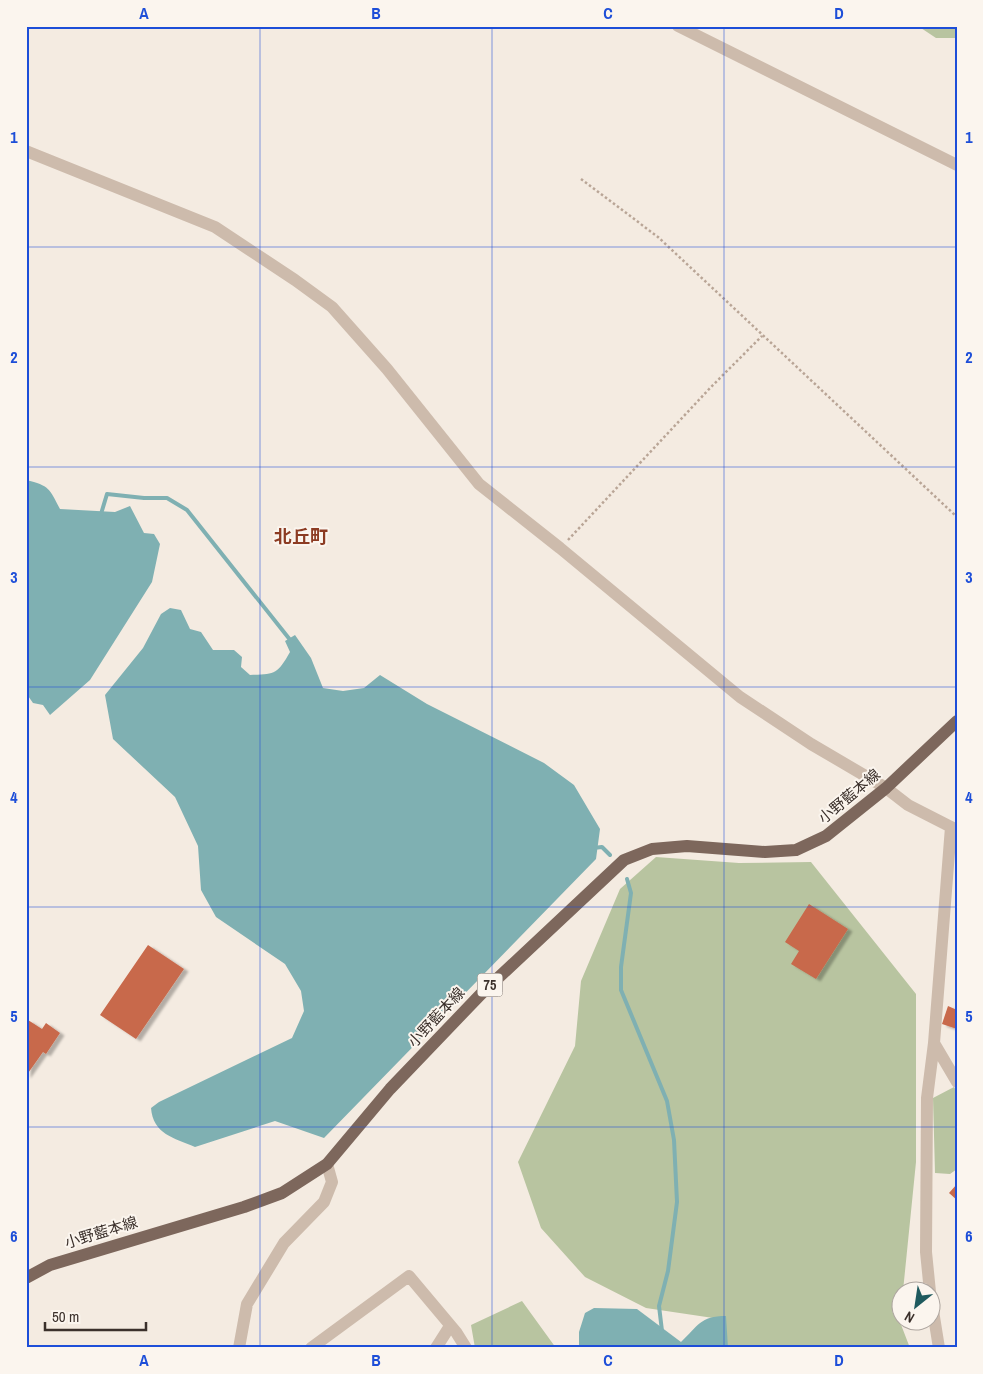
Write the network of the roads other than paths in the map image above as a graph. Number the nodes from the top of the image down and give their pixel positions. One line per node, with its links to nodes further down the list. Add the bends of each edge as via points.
1 (678, 26): 3 (street)
2 (26, 151): 5 (street, via 215,227 325,301 387,369 479,484 740,697)
3 (957, 165)
4 (957, 722): 5 (main road, 小野藍本線 / 75)
5 (886, 788): 6 (street, via 908,805); 9 (main road, 小野藍本線 / 75, via 826,836 796,850 652,848 624,860 481,994 390,1089)
6 (954, 828): 7 (street)
7 (934, 1043): 8 (street); 11 (street, via 927,1098 926,1252)
8 (957, 1082)
9 (327, 1164): 10 (main road, 小野藍本線 / 75, via 282,1193 50,1265); 14 (street, via 332,1182 324,1202 284,1244 247,1304)
10 (26, 1278)
11 (929, 1282)
12 (447, 1331): 15 (street, via 409,1276); 16 (street); 17 (street); 18 (street)
13 (937, 1332): 19 (street)
14 (239, 1348)
15 (311, 1348)
16 (426, 1348)
17 (436, 1348)
18 (466, 1348)
19 (940, 1348)

